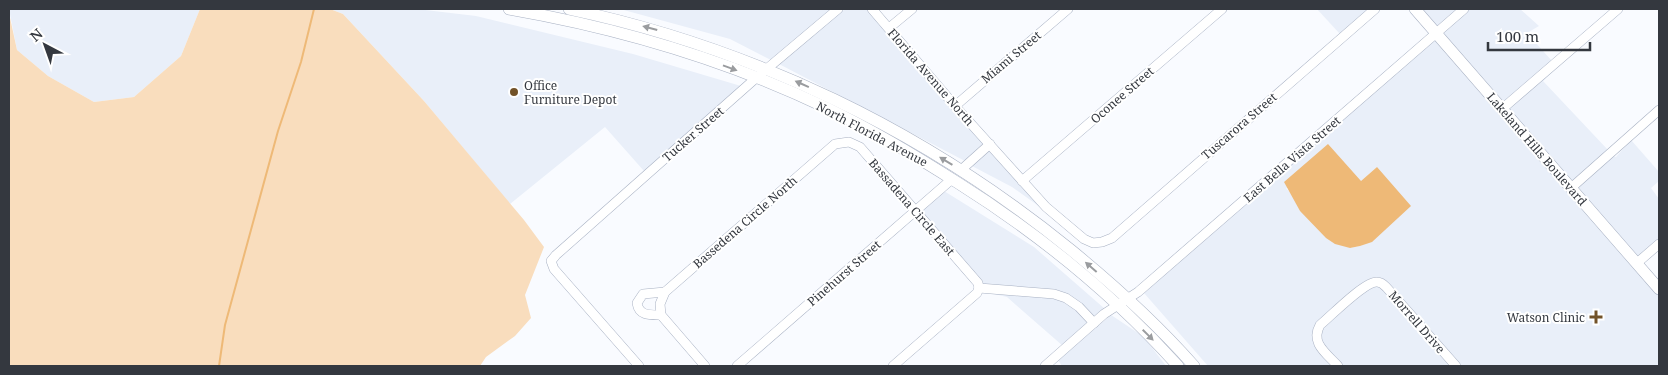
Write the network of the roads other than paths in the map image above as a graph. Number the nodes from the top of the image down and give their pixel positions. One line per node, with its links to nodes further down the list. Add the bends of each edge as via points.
1 (509, 9): 17 (main road, North Florida Avenue, one-way to 17, via 579,22 652,41)
2 (536, 9): 13 (main road, via 582,17)
3 (569, 9): 13 (main road, North Florida Avenue)
4 (838, 9): 16 (street, Tucker Street)
5 (872, 9): 14 (street, Florida Avenue North)
6 (912, 9): 14 (street)
7 (1068, 9): 18 (street, Miami Street)
8 (1222, 9): 25 (street, Oconee Street)
9 (1375, 9): 25 (street, Tuscarora Street, via 1112,238 1093,243 1084,239 1046,207)
10 (1415, 9): 15 (main road, Lakeland Hills Boulevard)
11 (1464, 9): 15 (street, East Bella Vista Street)
12 (1618, 9): 19 (street)
13 (589, 13): 16 (main road, North Florida Avenue, one-way to 13, via 657,30)
14 (889, 28): 18 (street, Florida Avenue North)
15 (1436, 34): 19 (main road, Lakeland Hills Boulevard); 33 (street, East Bella Vista Street)
16 (767, 69): 17 (street, Tucker Street); 23 (main road, North Florida Avenue, one-way to 16, via 867,116)
17 (756, 78): 24 (main road, North Florida Avenue, via 860,125); 37 (street, Tucker Street, via 551,261 554,269)
18 (955, 106): 22 (street, Florida Avenue North)
19 (1502, 109): 26 (main road, Lakeland Hills Boulevard)
20 (1659, 110): 26 (street)
21 (836, 144): 27 (street, Bassadena Circle East, via 849,142 860,147); 32 (street, Bassedena Circle North)
22 (990, 144): 23 (street); 25 (street)
23 (961, 170): 33 (main road, North Florida Avenue, one-way to 23, via 1018,208)
24 (952, 179): 27 (street, Pinehurst Street); 34 (main road, North Florida Avenue, via 1037,237)
25 (1022, 181)
26 (1570, 188): 29 (main road, Lakeland Hills Boulevard)
27 (915, 211): 30 (street, Bassadena Circle East); 39 (street, Pinehurst Street)
28 (1659, 244): 29 (street)
29 (1637, 263): 31 (main road, Lakeland Hills Boulevard)
30 (980, 288): 36 (street, via 1060,296 1079,307); 40 (street)
31 (1659, 288)
32 (665, 292): 35 (street, Bassedena Circle North, via 660,304); 35 (street, via 642,294 637,304 641,313)
33 (1128, 299): 34 (street, East Bella Vista Street); 43 (main road, North Florida Avenue)
34 (1117, 306): 36 (street, East Bella Vista Street); 42 (main road, North Florida Avenue, one-way to 42)
35 (661, 315): 38 (street)
36 (1094, 323): 41 (street, East Bella Vista Street)
37 (639, 366)
38 (706, 366)
39 (737, 366)
40 (893, 366)
41 (1045, 366)
42 (1178, 366)
43 (1194, 366)
44 (1338, 366): 45 (street, Morrell Drive, via 1318,344 1316,334 1320,325 1365,285 1377,282 1387,288)
45 (1456, 366)

